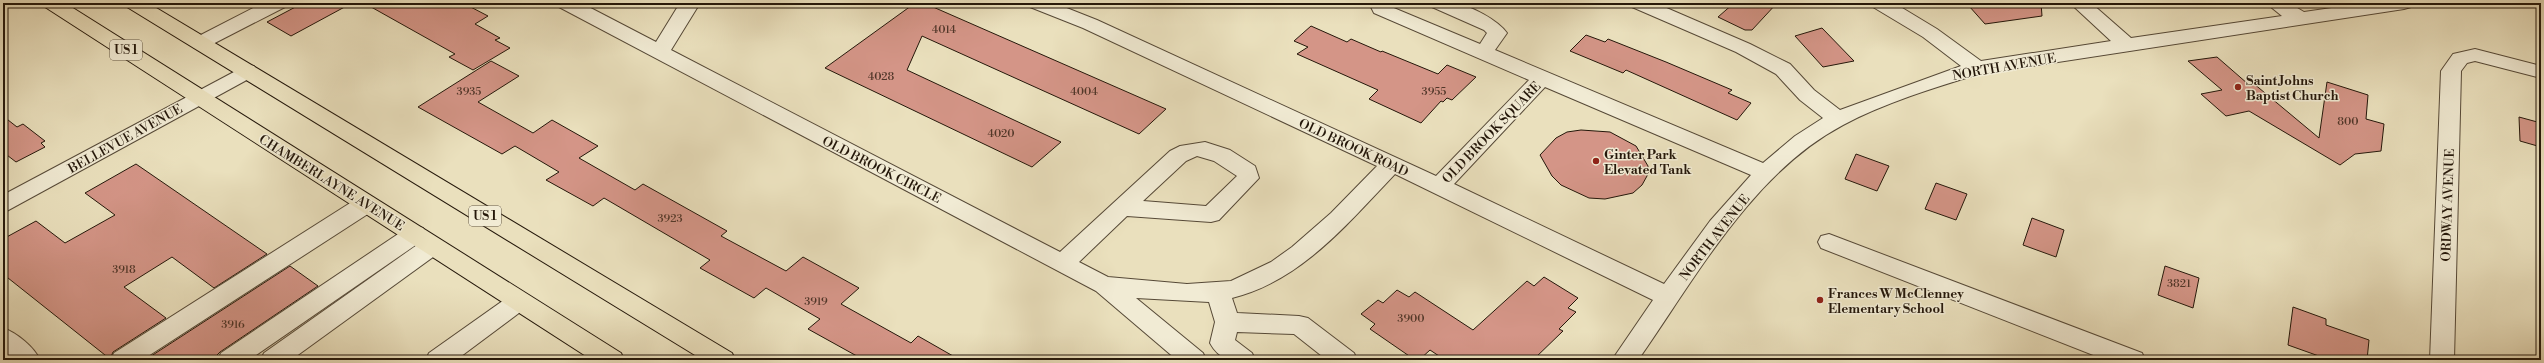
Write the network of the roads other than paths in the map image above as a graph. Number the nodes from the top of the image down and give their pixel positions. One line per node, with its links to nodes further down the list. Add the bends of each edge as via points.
1 (52, 3): 23 (main road, CHAMBERLAYNE AVENUE / US 1)
2 (134, 3): 15 (main road, US 1)
3 (278, 3): 15 (street)
4 (566, 3): 18 (street, OLD BROOK CIRCLE)
5 (690, 3): 18 (street)
6 (1037, 3): 25 (street, OLD BROOK ROAD, via 1090,24)
7 (1379, 3): 17 (street, OLD BROOK SQUARE, via 1381,9)
8 (1439, 3): 17 (street, via 1491,26 1497,33)
9 (1639, 3): 24 (street, via 1743,48 1783,69 1807,95)
10 (1880, 3): 19 (street, via 1930,33)
11 (2080, 3): 16 (street)
12 (2276, 3): 14 (street)
13 (2404, 3): 14 (street, NORTH AVENUE)
14 (2301, 19): 16 (street, NORTH AVENUE)
15 (200, 43): 20 (main road, US 1)
16 (2127, 45): 19 (street, NORTH AVENUE)
17 (1484, 52): 22 (street, OLD BROOK SQUARE)
18 (659, 53): 33 (street, OLD BROOK CIRCLE)
19 (1977, 68): 24 (street, NORTH AVENUE, via 1912,88)
20 (247, 71): 23 (street, BELLEVUE AVENUE); 46 (main road, US 1)
21 (2541, 72): 52 (street, ORDWAY AVENUE, via 2488,57 2464,56 2455,61 2451,70)
22 (1543, 77): 26 (street, OLD BROOK SQUARE); 27 (street, OLD BROOK SQUARE)
23 (199, 98): 28 (main road, CHAMBERLAYNE AVENUE / US 1); 29 (street, BELLEVUE AVENUE)
24 (1838, 119): 26 (street, NORTH AVENUE, via 1805,140)
25 (1392, 164): 27 (street, OLD BROOK ROAD); 35 (street, OLD BROOK CIRCLE, via 1311,246 1278,269 1234,289)
26 (1767, 172): 36 (street, NORTH AVENUE, via 1730,212)
27 (1439, 186): 36 (street, OLD BROOK ROAD)
28 (366, 204): 31 (main road, CHAMBERLAYNE AVENUE / US 1); 41 (street)
29 (3, 205)
30 (1123, 208): 30 (street, via 1188,149 1212,149 1247,171 1248,178 1211,214); 33 (street)
31 (424, 240): 37 (main road, CHAMBERLAYNE AVENUE / US 1); 42 (street); 43 (street)
32 (1829, 242): 51 (street)
33 (1063, 263): 34 (street, OLD BROOK CIRCLE)
34 (1104, 285): 35 (street, OLD BROOK CIRCLE, via 1154,291); 47 (street, OLD BROOK CIRCLE)
35 (1218, 290): 38 (street)
36 (1669, 297): 50 (street, NORTH AVENUE)
37 (519, 301): 44 (street); 45 (main road, CHAMBERLAYNE AVENUE / US 1)
38 (1227, 322): 48 (street, via 1222,343); 49 (street, via 1299,326)
39 (3, 338): 40 (street)
40 (28, 360)
41 (123, 360)
42 (230, 360)
43 (273, 360)
44 (438, 360)
45 (612, 360)
46 (722, 360)
47 (1194, 360)
48 (1243, 360)
49 (1345, 360)
50 (1624, 360)
51 (2133, 360)
52 (2442, 360)

